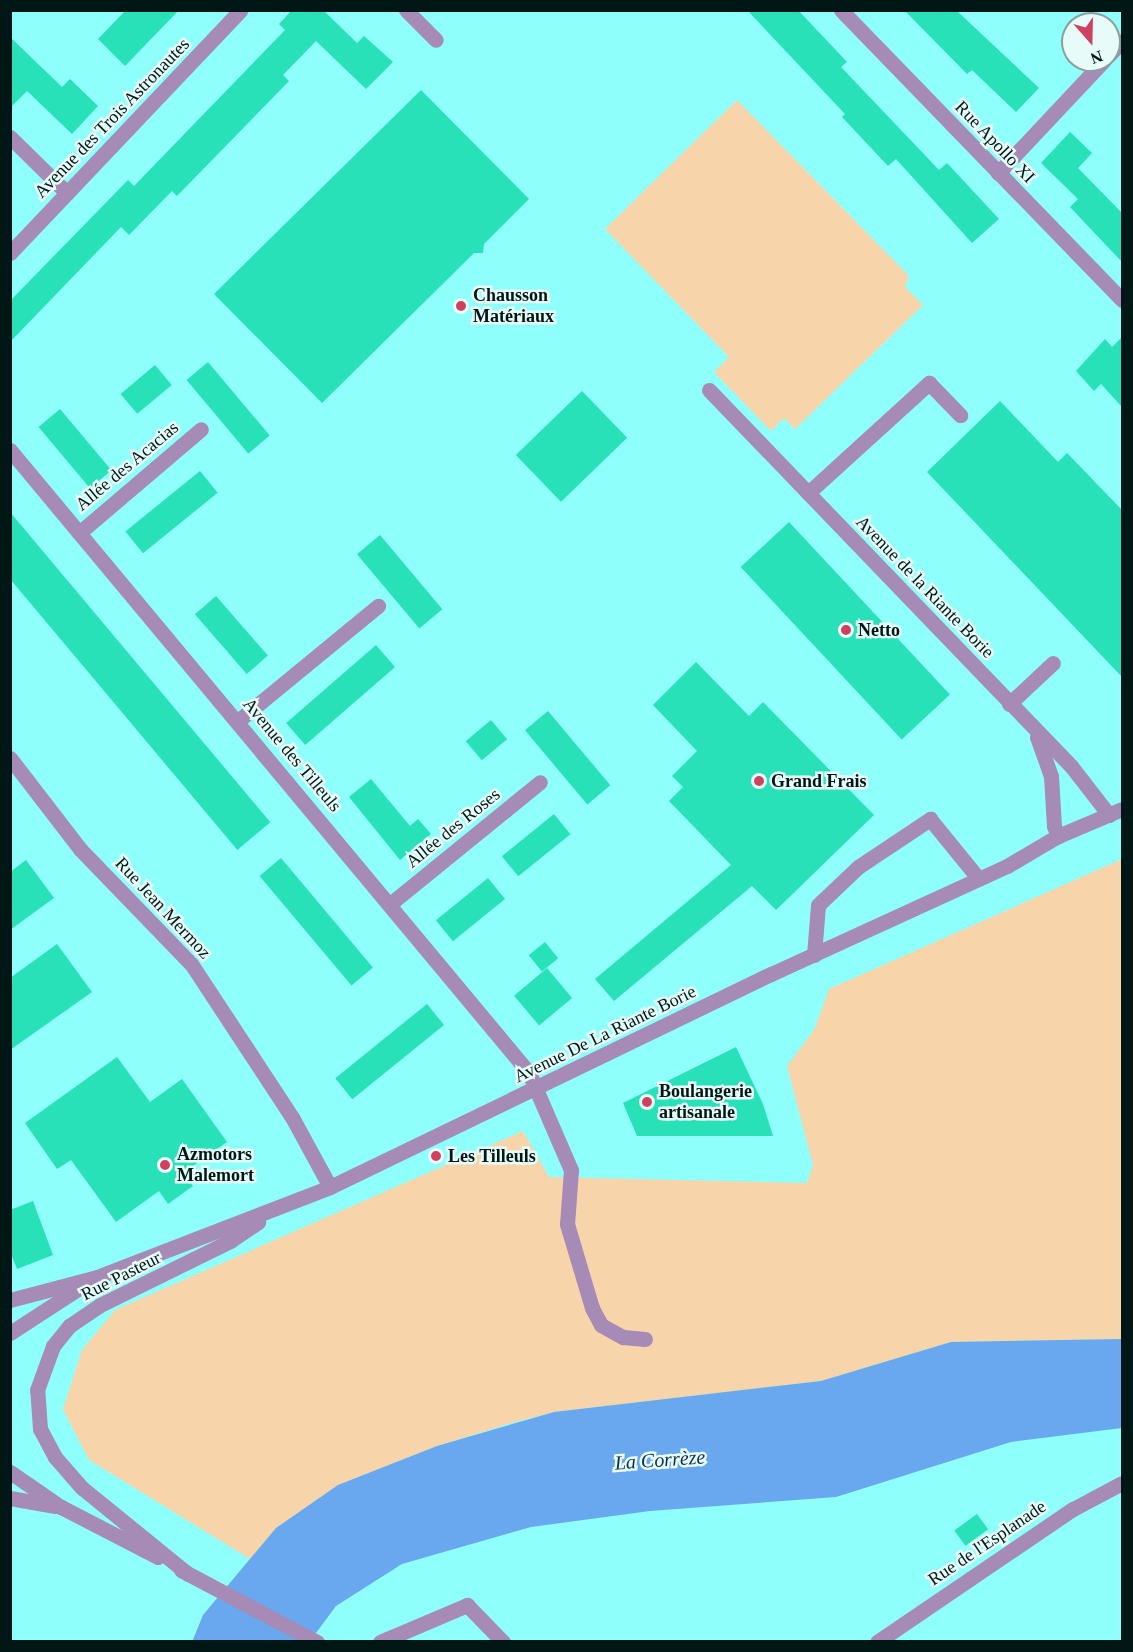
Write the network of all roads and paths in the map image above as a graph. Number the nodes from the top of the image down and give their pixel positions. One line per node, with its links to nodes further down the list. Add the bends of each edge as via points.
1 (241, 10): 8 (street, Avenue des Trois Astronautes)
2 (406, 10): 4 (street)
3 (841, 10): 7 (street, Rue Apollo XI)
4 (436, 40)
5 (1093, 72): 7 (street)
6 (10, 137): 8 (street)
7 (998, 173): 10 (street, Rue Apollo XI)
8 (67, 193): 9 (street, Avenue des Trois Astronautes)
9 (10, 253)
10 (1122, 300)
11 (709, 390): 15 (street, Avenue de la Riante Borie)
12 (960, 416): 15 (street, via 929,382)
13 (201, 429): 16 (street, Allée des Acacias)
14 (10, 450): 16 (street, Avenue des Tilleuls)
15 (808, 493): 19 (street, Avenue de la Riante Borie)
16 (79, 533): 20 (street, Avenue des Tilleuls)
17 (378, 606): 20 (street)
18 (1053, 663): 19 (street)
19 (1009, 704): 21 (street, Avenue de la Riante Borie)
20 (239, 720): 27 (street, Avenue des Tilleuls)
21 (1031, 726): 24 (street, Avenue de la Riante Borie); 25 (street, via 1048,766)
22 (10, 759): 30 (street, Rue Jean Mermoz, via 80,849 192,965 293,1119)
23 (540, 782): 27 (street, Allée des Roses)
24 (1116, 812): 25 (street, Avenue De La Riante Borie)
25 (1058, 836): 26 (street, Avenue De La Riante Borie)
26 (979, 879): 28 (street, Avenue De La Riante Borie); 28 (street, via 930,819 858,867 818,905)
27 (390, 904): 29 (street, Avenue des Tilleuls, via 518,1059)
28 (814, 954): 29 (street, Avenue De La Riante Borie)
29 (537, 1089): 30 (street, Avenue De La Riante Borie); 35 (street, Avenue des Tilleuls, via 571,1170 567,1224 592,1308 601,1325 623,1337)
30 (330, 1187): 31 (street, Avenue De La Riante Borie)
31 (280, 1207): 32 (street, Avenue De La Riante Borie); 40 (street, Rue Pasteur, via 230,1241 100,1305 69,1326 42,1369 37,1390 40,1429 55,1457 82,1488)
32 (97, 1277): 33 (street, Avenue De La Riante Borie); 34 (street, Avenue De La Riante Borie)
33 (10, 1300)
34 (10, 1333)
35 (645, 1339)
36 (10, 1472): 39 (street, Rue Pasteur)
37 (1122, 1483): 44 (street, Rue de l'Esplanade, via 1073,1509)
38 (10, 1498): 39 (street, Rue Pasteur)
39 (61, 1507): 40 (street, Rue Pasteur)
40 (188, 1574): 41 (street, Rue Pasteur)
41 (317, 1641)
42 (380, 1641): 43 (street, via 467,1605)
43 (503, 1641)
44 (877, 1641)

